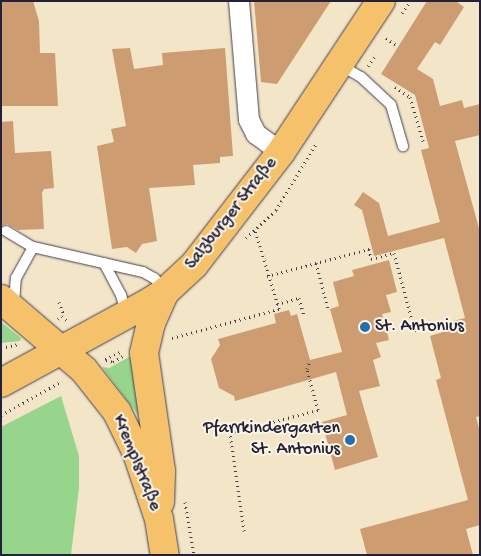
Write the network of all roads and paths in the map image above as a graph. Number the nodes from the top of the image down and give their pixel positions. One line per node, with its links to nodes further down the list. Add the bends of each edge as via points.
1 (239, 1): 7 (street, via 249,120 256,134)
2 (381, 1): 5 (main road, Salzburger Straße)
3 (386, 38): 4 (path)
4 (398, 46)
5 (340, 65): 6 (lane, via 361,77 391,105); 7 (main road, Salzburger Straße)
6 (403, 146)
7 (281, 152): 14 (main road, Salzburger Straße, via 220,235)
8 (255, 230): 13 (path)
9 (6, 231): 10 (lane)
10 (33, 247): 11 (lane); 17 (lane, via 16,278)
11 (104, 263): 14 (lane, via 142,272 154,278); 20 (lane, via 121,295)
12 (316, 263): 13 (path); 18 (path); 22 (path, via 369,249 372,259 394,253)
13 (267, 276): 16 (path)
14 (166, 291): 20 (main road, Salzburger Straße); 29 (main road, via 151,323 144,353 161,471)
15 (58, 302): 19 (path)
16 (277, 304): 21 (path, via 299,298); 23 (path, via 278,308)
17 (8, 305): 24 (main road, Kremplstraße)
18 (328, 309)
19 (64, 314)
20 (126, 315): 24 (main road, Salzburger Straße)
21 (304, 316)
22 (415, 332)
23 (169, 339)
24 (62, 350): 26 (main road, Kremplstraße); 27 (main road, Salzburger Straße)
25 (310, 360): 30 (path, via 307,369 318,410 230,434)
26 (95, 364): 28 (path); 29 (main road, Kremplstraße, via 128,431)
27 (1, 383)
28 (1, 415)
29 (159, 519): 31 (main road, Kremplstraße)
30 (244, 531)
31 (165, 555)

